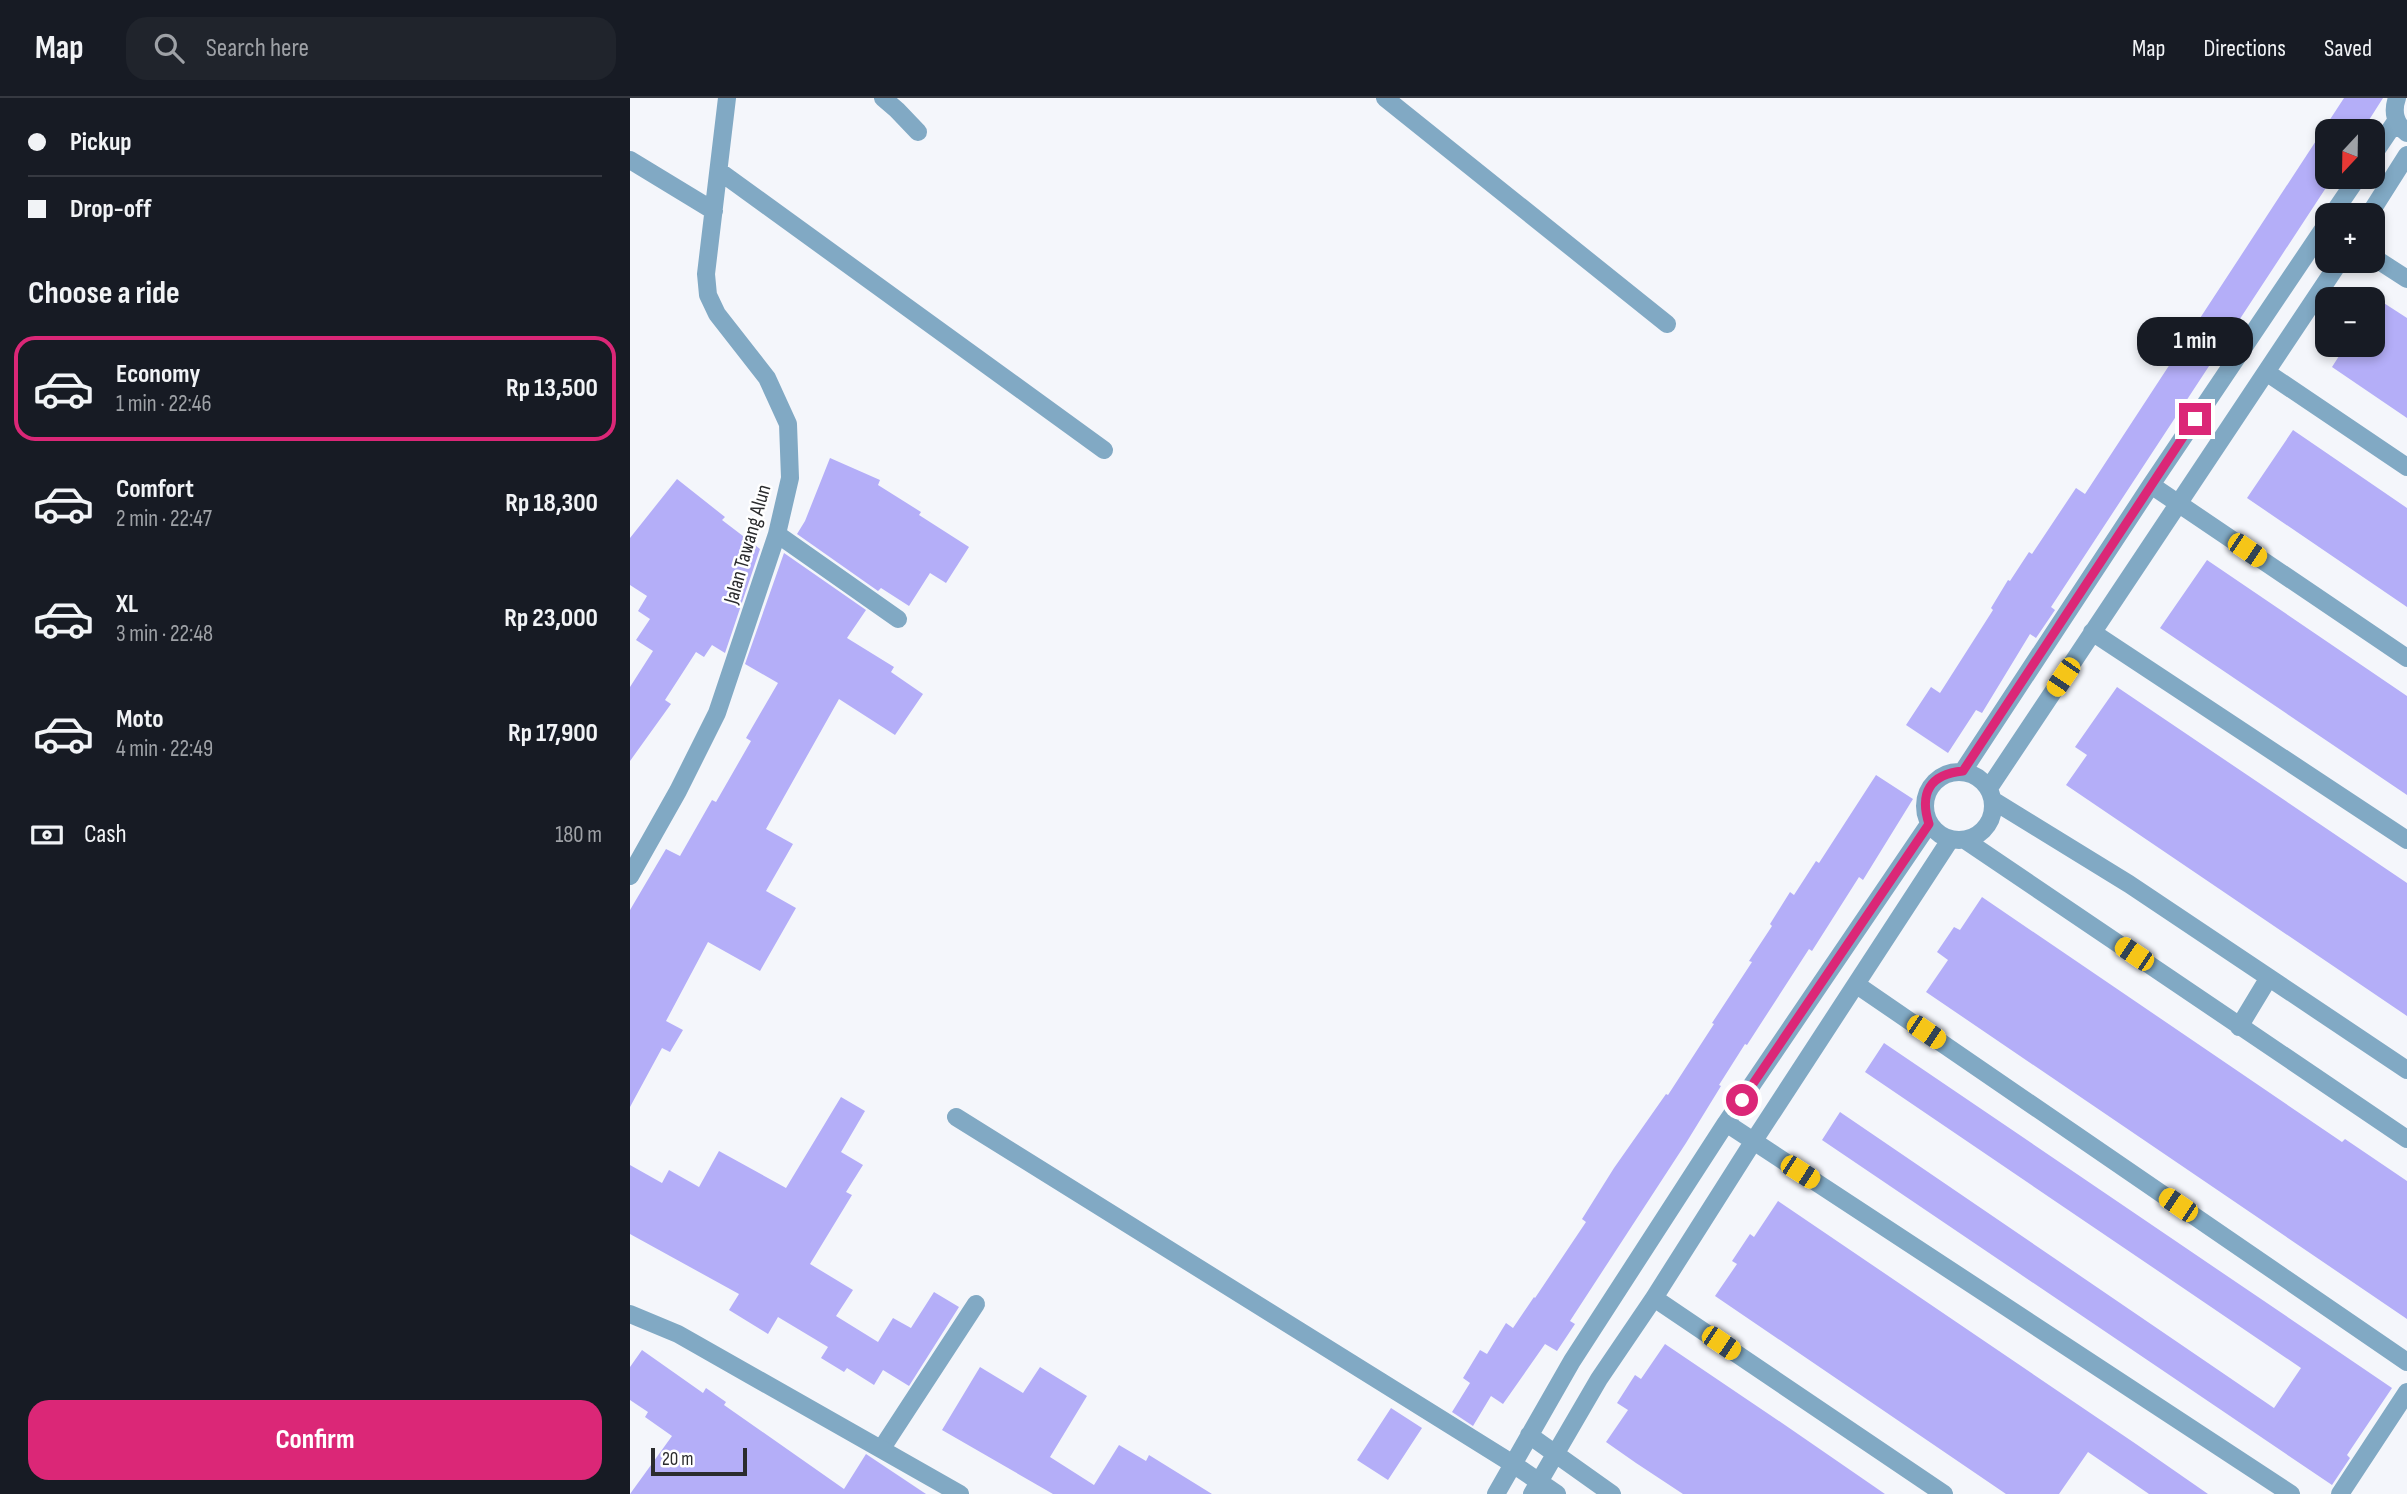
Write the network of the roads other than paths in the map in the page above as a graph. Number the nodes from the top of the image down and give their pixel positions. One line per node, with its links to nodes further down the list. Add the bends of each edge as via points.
1 (727, 98): 10 (street, Jalan Tawang Alun)
2 (883, 98): 6 (street)
3 (1385, 98): 17 (street)
4 (2397, 98): 5 (street, via 2394,107)
5 (2401, 127): 7 (street)
6 (918, 132)
7 (2385, 143)
8 (2407, 155): 11 (street)
9 (630, 160): 12 (street)
10 (719, 171): 12 (street, Jalan Tawang Alun); 19 (street)
11 (2377, 203)
12 (714, 211): 23 (street, Jalan Tawang Alun, via 708,295 717,314 767,378 788,424 790,478)
13 (2315, 241): 21 (street)
14 (2385, 265): 16 (street)
15 (2332, 273): 18 (street)
16 (2407, 279)
17 (1667, 324)
18 (2266, 372): 20 (street); 22 (street)
19 (1104, 450)
20 (2407, 467)
21 (2151, 485): 22 (street); 27 (street)
22 (2178, 503): 25 (street); 26 (street)
23 (777, 534): 24 (street); 32 (street, Jalan Tawang Alun, via 717,713)
24 (898, 619)
25 (2092, 632): 28 (street); 31 (street)
26 (2407, 657)
27 (1963, 771): 28 (street); 29 (street, via 1934,781 1924,809)
28 (1991, 794): 30 (street, via 1993,814 1987,826 1977,836); 33 (street)
29 (1929, 824): 30 (street); 38 (street)
30 (1958, 840): 34 (street); 35 (street)
31 (2407, 840)
32 (630, 876)
33 (2268, 979): 35 (street); 36 (street)
34 (1857, 985): 40 (street); 44 (street)
35 (2239, 1027): 39 (street)
36 (2407, 1070)
37 (956, 1117): 49 (street)
38 (1726, 1123): 40 (street); 46 (street)
39 (2407, 1139)
40 (1753, 1142): 41 (street); 56 (street)
41 (1654, 1298): 48 (street, via 1599,1379); 55 (street)
42 (976, 1304): 47 (street)
43 (630, 1314): 47 (street, via 678,1334)
44 (2407, 1362)
45 (2407, 1392): 57 (street)
46 (1529, 1435): 48 (street); 49 (street)
47 (882, 1448): 51 (street)
48 (1557, 1454): 50 (street); 54 (street)
49 (1513, 1464): 50 (street); 52 (street)
50 (1536, 1488): 53 (street)
51 (960, 1494)
52 (1496, 1494)
53 (1557, 1494)
54 (1612, 1494)
55 (1944, 1494)
56 (2291, 1494)
57 (2340, 1494)

